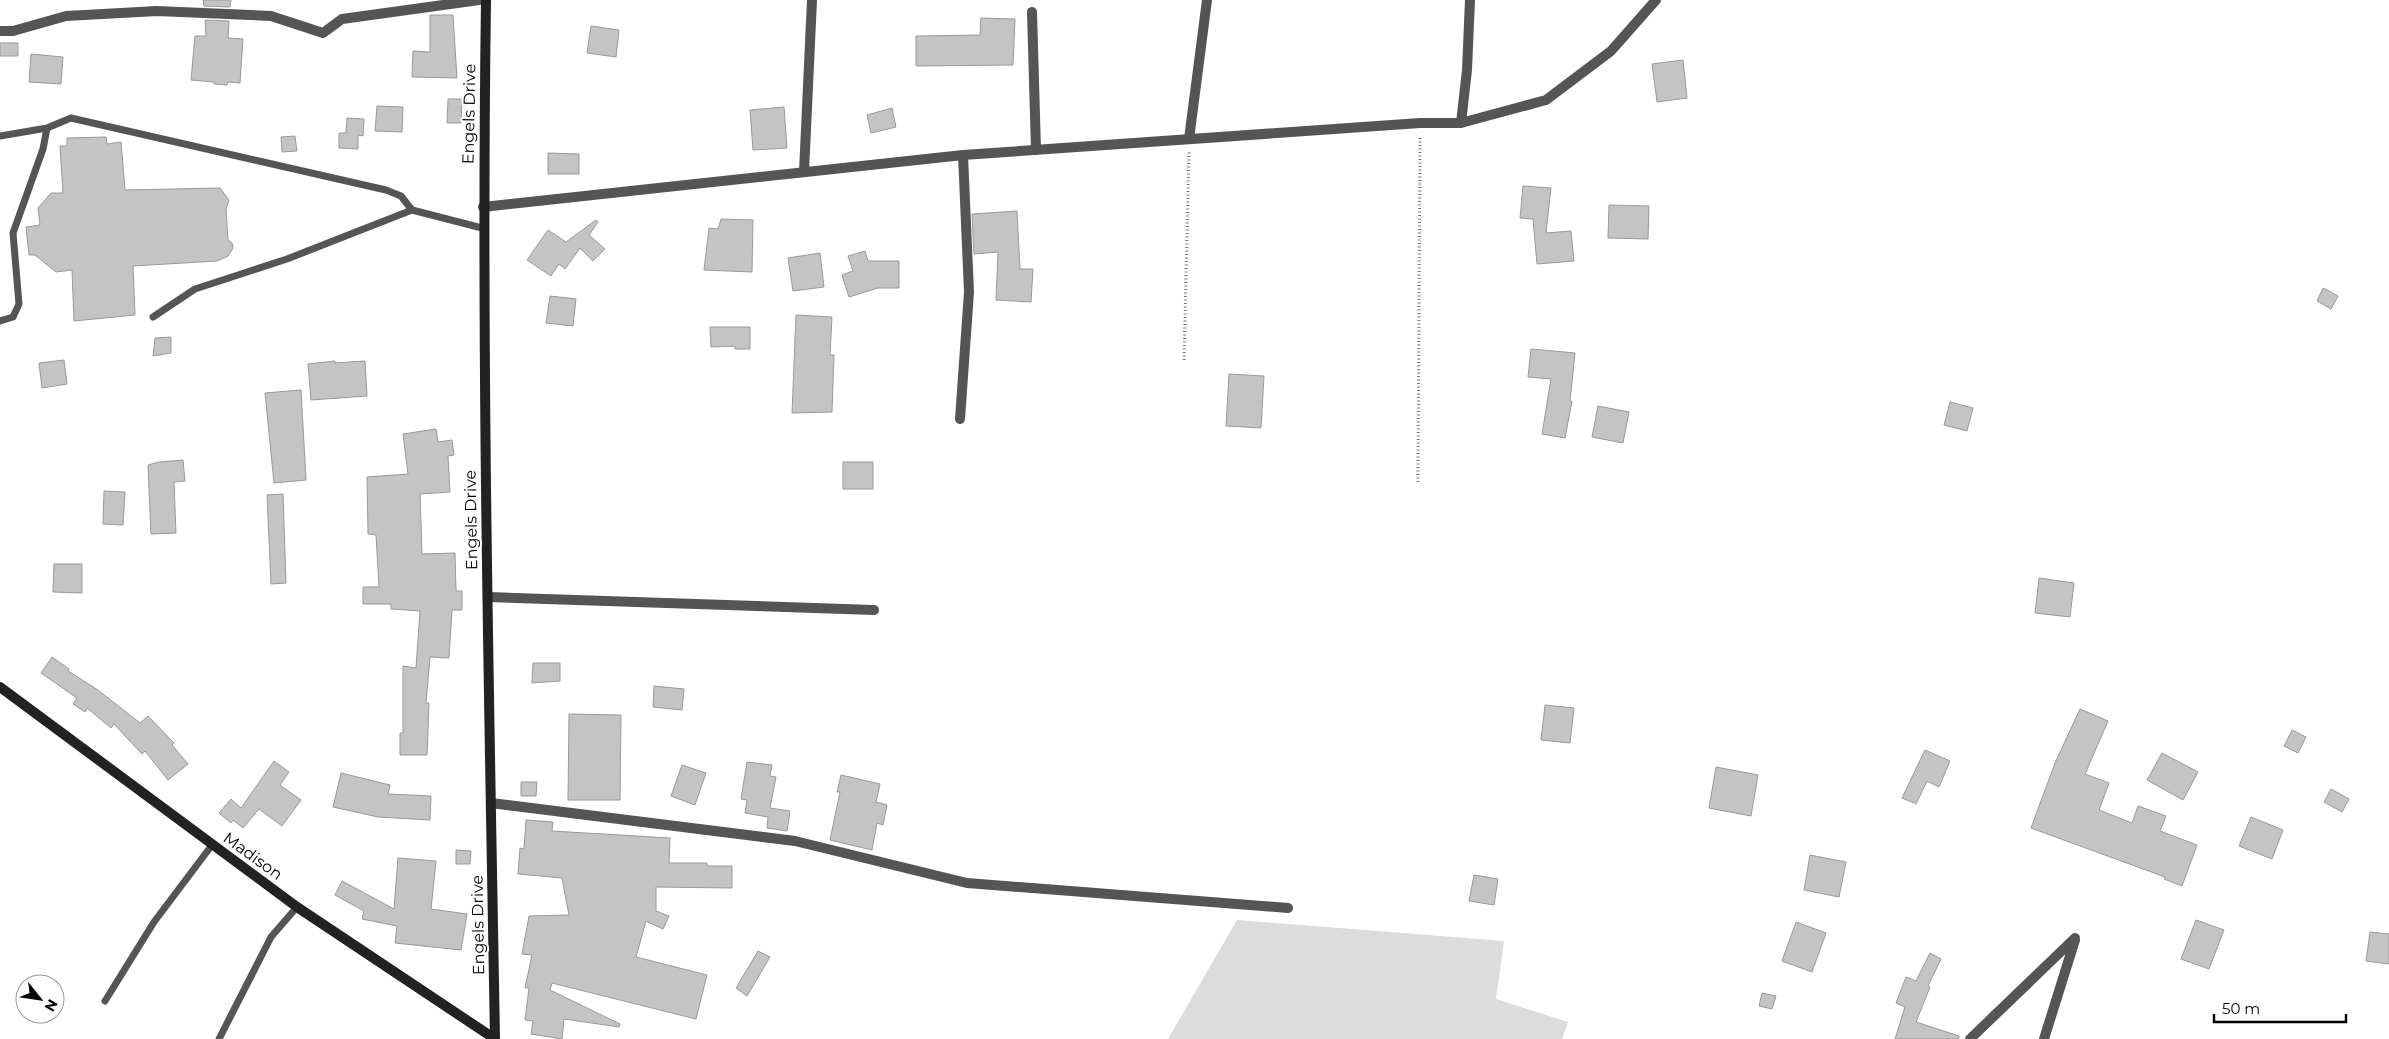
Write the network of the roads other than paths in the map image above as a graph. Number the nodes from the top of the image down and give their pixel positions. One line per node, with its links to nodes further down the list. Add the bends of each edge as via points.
1 (478, 0): 8 (street, via 342,19 323,33 271,16 157,11 66,16 13,31)
2 (486, 0): 16 (street, Engels Drive)
3 (812, 0): 15 (street)
4 (1207, 0): 12 (street)
5 (1470, 0): 9 (street)
6 (1656, 0): 9 (street, via 1611,51 1546,100)
7 (1032, 12): 13 (street)
8 (0, 31)
9 (1461, 123): 12 (street)
10 (47, 128): 11 (lane); 17 (lane, via 71,118 386,190 401,196); 20 (lane, via 43,149 13,233 19,304 13,317)
11 (0, 136)
12 (1189, 139): 13 (street)
13 (1036, 150): 14 (street)
14 (963, 155): 15 (street); 21 (street, via 969,292)
15 (804, 172): 16 (street)
16 (482, 206): 18 (street, Engels Drive)
17 (412, 210): 18 (lane); 19 (lane, via 286,259 195,289)
18 (482, 228): 22 (street, Engels Drive)
19 (153, 317)
20 (0, 321)
21 (960, 418)
22 (488, 596): 23 (street); 25 (street, Engels Drive)
23 (874, 610)
24 (0, 688): 26 (street, Madison)
25 (491, 803): 28 (street, via 795,841 967,883); 31 (street, Engels Drive)
26 (212, 844): 27 (street, Madison); 29 (lane, via 154,922)
27 (296, 907): 30 (lane, via 271,937); 31 (street, Madison)
28 (1288, 908)
29 (104, 1001)
30 (219, 1039)
31 (495, 1039)
32 (1970, 1039): 33 (street, via 2075,938)
33 (2044, 1039)

